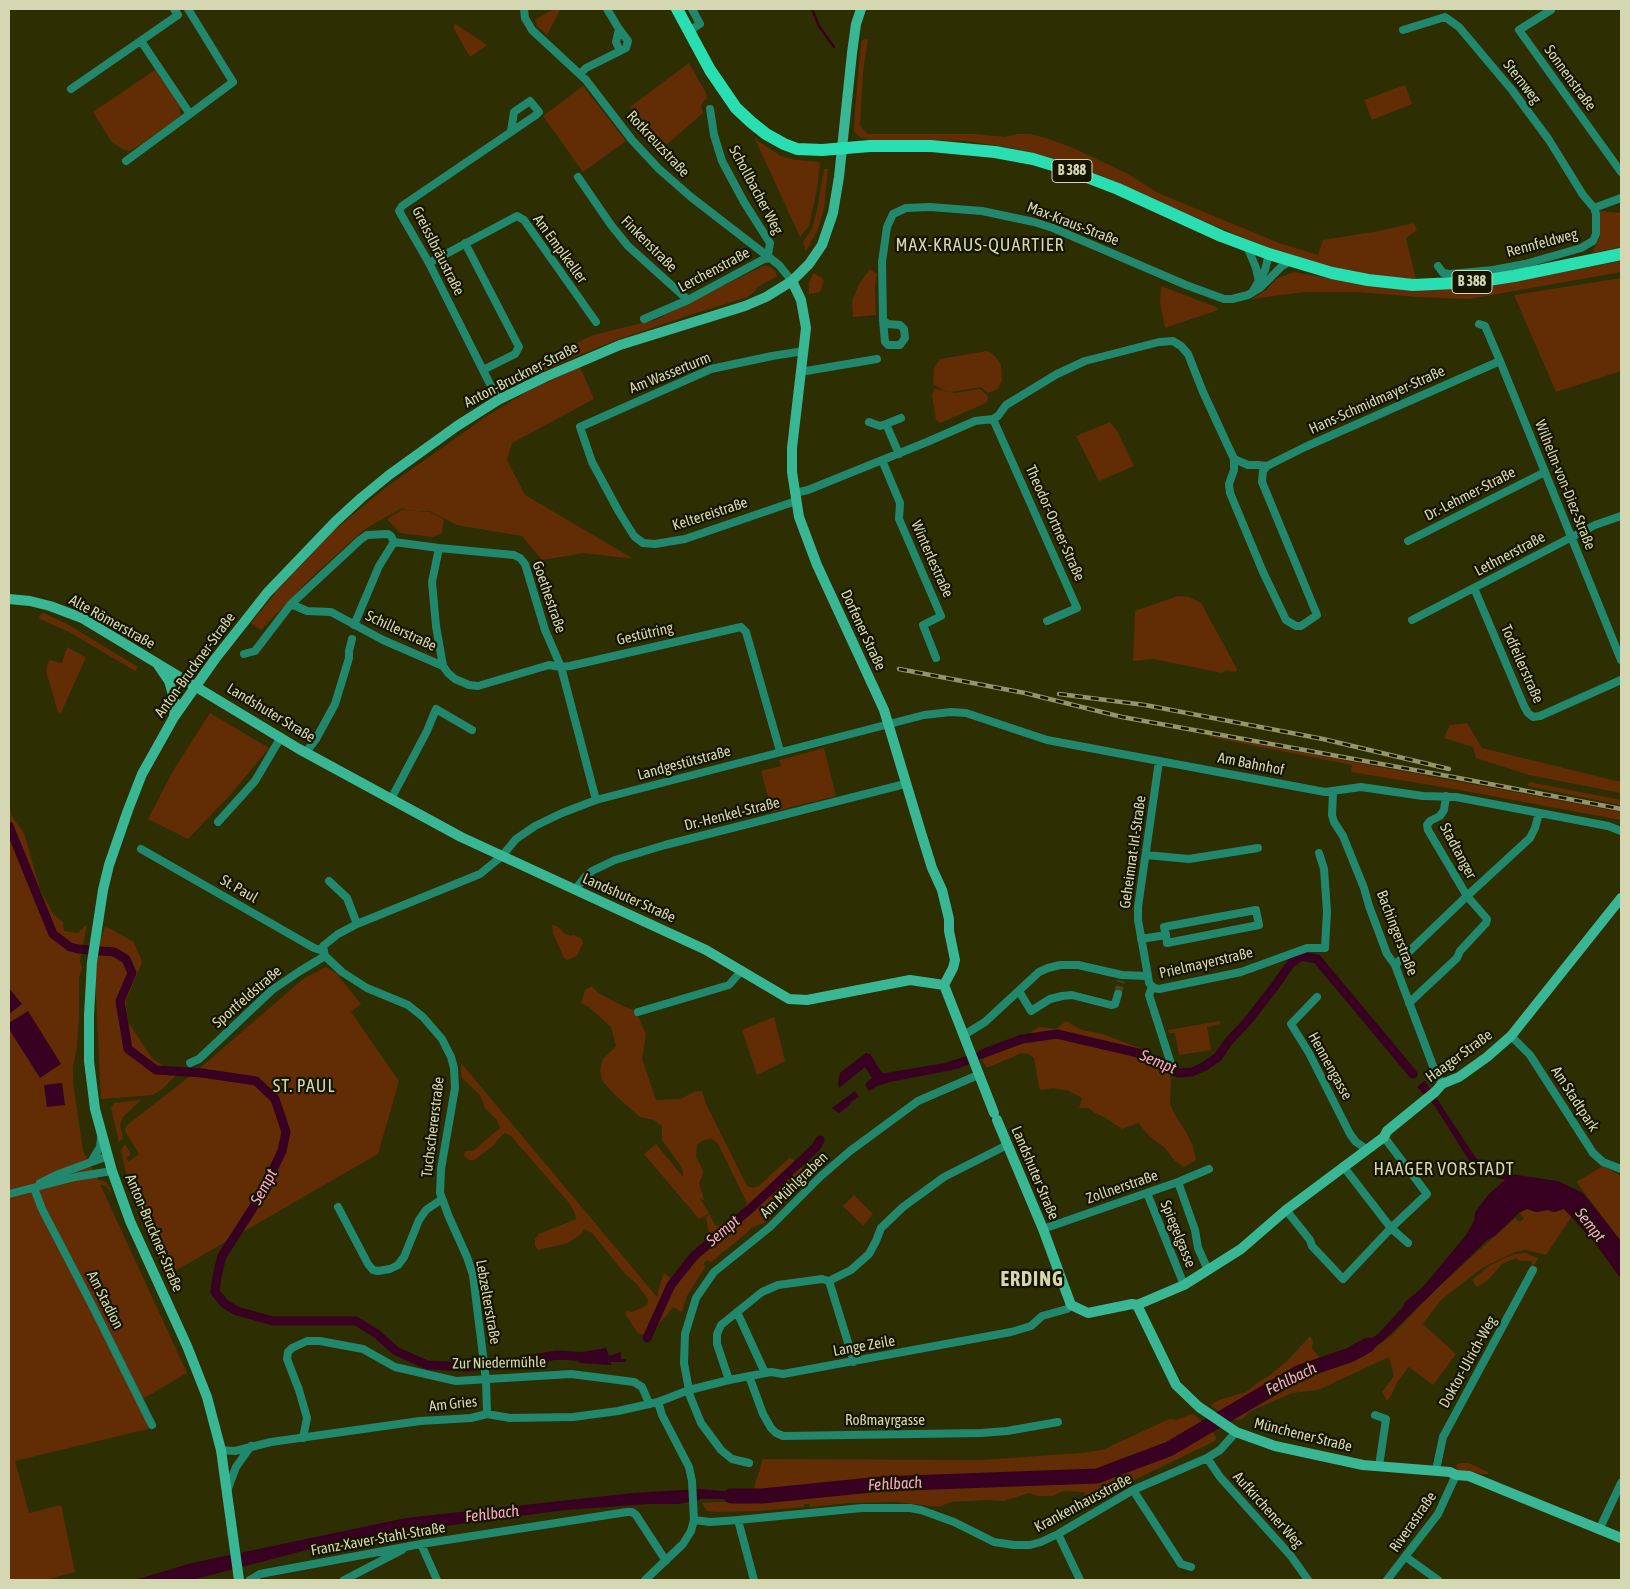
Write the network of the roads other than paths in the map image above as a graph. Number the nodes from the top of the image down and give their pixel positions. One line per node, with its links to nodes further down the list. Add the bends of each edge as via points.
1 (187, 9): 8 (street); 17 (street, via 233,82)
2 (524, 9): 14 (street, Rotkreuzstraße, via 532,30)
3 (606, 9): 9 (street)
4 (677, 9): 11 (main road, B 388)
5 (692, 9): 11 (street, via 700,24)
6 (861, 9): 19 (street, Anton-Bruckner-Straße, via 852,53)
7 (1551, 10): 21 (street, Sonnenstraße, via 1519,30)
8 (176, 12): 12 (street)
9 (619, 29): 13 (street, via 616,42); 13 (street, via 628,41 626,48)
10 (1403, 30): 24 (street, Sternweg, via 1445,17 1459,27 1520,101)
11 (689, 31): 19 (main road, B 388, via 736,108 757,127 784,144 798,148)
12 (142, 42): 15 (street); 17 (street)
13 (620, 51): 14 (street)
14 (580, 74): 29 (street, Rotkreuzstraße, via 659,169)
15 (72, 90)
16 (710, 109): 29 (street, Schollbacher Weg, via 722,161 770,243)
17 (190, 114): 20 (street)
18 (511, 131): 31 (street, Greisslbräustraße, via 400,208 400,214)
19 (842, 148): 26 (main road, B 388, via 951,147 1033,159 1118,189); 33 (street, Anton-Bruckner-Straße, via 837,191 826,236 817,253)
20 (126, 161)
21 (1621, 172)
22 (578, 177): 36 (street, Finkenstraße, via 628,246)
23 (1621, 198): 24 (street)
24 (1594, 208): 32 (street, Rennfeldweg, via 1596,234 1593,241 1581,248 1493,270 1450,274 1443,273)
25 (465, 244): 31 (street, Am Emplkeller); 39 (street, Am Emplkeller, via 517,216 524,220); 44 (street, via 519,347 517,353)
26 (1247, 246): 27 (main road, B 388); 34 (street)
27 (1270, 254): 30 (main road, B 388); 34 (street)
28 (1621, 254): 30 (main road, B 388, via 1514,276 1436,285 1368,280)
29 (769, 256): 33 (street, Rotkreuzstraße); 36 (street, Lerchenstraße)
30 (1290, 261): 35 (street, Max-Kraus-Straße, via 1262,287)
31 (429, 263): 44 (street, Greisslbräustraße)
32 (1438, 266)
33 (792, 281): 41 (street, Dorfener Straße, via 806,320); 46 (street, Anton-Bruckner-Straße, via 773,294 745,306 590,357)
34 (1259, 282): 35 (street)
35 (1253, 291): 38 (street, Max-Kraus-Straße, via 1232,300 1213,296 1053,228 975,210 915,207 898,210 889,220 882,262)
36 (688, 300): 37 (street, Lerchenstraße)
37 (644, 319)
38 (883, 320)
39 (596, 322)
40 (1479, 324): 43 (street, Wilhelm-von-Diez-Straße, via 1485,326)
41 (804, 351): 45 (street, Dorfener Straße); 51 (street, Am Wasserturm, via 711,369)
42 (877, 359): 45 (street)
43 (1500, 362): 55 (street, Hans-Schmidmayer-Straße); 56 (street, Wilhelm-von-Diez-Straße)
44 (482, 370): 46 (street, Greisslbräustraße)
45 (800, 372): 57 (street, Dorfener Straße, via 792,448)
46 (498, 400): 77 (street, Anton-Bruckner-Straße, via 389,475 335,522 267,592)
47 (901, 418): 50 (street)
48 (994, 419): 52 (street, Keltereistraße, via 975,421); 53 (street, via 1006,405 1085,361 1173,341 1188,354); 67 (street, Theodor-Ortner-Straße, via 1077,608)
49 (869, 422): 50 (street, via 880,426)
50 (886, 424): 52 (street)
51 (580, 427): 57 (street, Keltereistraße, via 592,462 634,536 643,543 685,539)
52 (899, 454): 54 (street, Keltereistraße)
53 (1234, 459): 55 (street, via 1248,465); 55 (street, via 1230,493 1286,620 1301,626 1317,615 1262,482)
54 (882, 460): 57 (street, Keltereistraße); 71 (street, Winterlestraße, via 900,503 899,519 942,616 923,625)
55 (1267, 466)
56 (1545, 472): 59 (street, Wilhelm-von-Diez-Straße); 60 (street, Dr.-Lehmer-Straße)
57 (796, 497): 79 (street, Dorfener Straße, via 805,537)
58 (1621, 516): 59 (street, Lethnerstraße)
59 (1571, 538): 63 (street, Lethnerstraße); 72 (street, Wilhelm-von-Diez-Straße)
60 (1408, 541)
61 (394, 542): 62 (street); 65 (street, via 388,534 360,540); 68 (street, Schillerstraße, via 379,566)
62 (438, 548): 74 (street, via 432,582); 75 (street, Goethestraße, via 520,558 525,564 545,630)
63 (1474, 588): 66 (street, Lethnerstraße); 76 (street, Todfeilerstraße, via 1524,706 1533,717)
64 (9, 599): 73 (street, Alte Römerstraße, via 34,602 70,613)
65 (291, 604): 68 (street, via 307,610 331,612); 70 (street, via 255,651)
66 (1412, 620)
67 (1047, 621)
68 (355, 626): 74 (street, Schillerstraße)
69 (352, 639): 83 (street, via 336,704)
70 (244, 654)
71 (936, 658)
72 (1621, 660)
73 (156, 662): 77 (street, Alte Römerstraße); 78 (street, via 170,681 175,702)
74 (443, 666): 75 (street, Schillerstraße, via 455,679 478,686 549,665)
75 (561, 666): 82 (street, Gestütring, via 741,627 746,632); 89 (street)
76 (1621, 680)
77 (196, 686): 78 (street, Anton-Bruckner-Straße); 81 (street, Landshuter Straße)
78 (174, 716): 123 (street, Anton-Bruckner-Straße, via 142,774 119,833 103,890 94,943 88,1015 89,1061)
79 (888, 724): 82 (street, Landgestütstraße); 84 (street, Am Bahnhof, via 936,713 959,712 1048,740); 85 (street, Dorfener Straße)
80 (472, 730): 88 (street, via 436,709)
81 (281, 737): 83 (street, Landshuter Straße); 91 (street, via 255,781)
82 (780, 751): 89 (street, Landgestütstraße)
83 (306, 752): 88 (street, Landshuter Straße)
84 (1159, 761): 86 (street, Am Bahnhof); 96 (street, Geheimrat-Irl-Straße)
85 (905, 784): 99 (street, Dr.-Henkel-Straße, via 615,860 592,871); 109 (street, Dorfener Straße, via 949,919 954,960)
86 (1333, 792): 87 (street, Am Bahnhof, via 1361,787); 106 (street, Bachingerstraße, via 1332,816 1364,888 1387,954)
87 (1446, 796): 90 (street, Am Bahnhof); 100 (street, Stadtanger, via 1444,810 1430,821 1428,830)
88 (391, 799): 97 (street, Landshuter Straße)
89 (596, 800): 97 (street, Landgestütstraße, via 534,826 516,839)
90 (1539, 813): 92 (street, Am Bahnhof); 100 (street, Stadtanger, via 1530,838)
91 (218, 822)
92 (1621, 830)
93 (1258, 848): 96 (street, via 1189,859)
94 (142, 849): 105 (street, St. Paul)
95 (1319, 853): 110 (street, Prielmayerstraße, via 1324,869 1327,912 1325,948 1307,948 1241,972 1159,989)
96 (1146, 855): 104 (street, Geheimrat-Irl-Straße, via 1138,907)
97 (502, 856): 99 (street, Landshuter Straße); 102 (street, via 474,877)
98 (329, 881): 102 (street, via 347,898)
99 (575, 890): 107 (street, Landshuter Straße)
100 (1467, 896): 106 (street, Stadtanger); 114 (street, Stadtanger, via 1487,919 1486,924 1457,958)
101 (1621, 898): 117 (street, Haager Straße)
102 (357, 924): 105 (street, via 323,946)
103 (1166, 935): 103 (street, via 1167,943 1259,925 1256,910 1164,927); 104 (street)
104 (1141, 939): 108 (street, Geheimrat-Irl-Straße)
105 (324, 954): 118 (street, St. Paul, via 360,984 408,1005 423,1017); 119 (street, Sportfeldstraße, via 272,990 199,1059)
106 (1395, 965): 114 (street, Bachingerstraße)
107 (742, 970): 109 (street, Landshuter Straße, via 789,999 840,995 910,980); 115 (street, via 729,985)
108 (1148, 976): 110 (street, Prielmayerstraße); 111 (street, Prielmayerstraße, via 1121,978 1078,965 1060,965 1039,972)
109 (944, 986): 116 (street, Landshuter Straße)
110 (1152, 987): 120 (street, via 1149,995)
111 (1019, 991): 112 (street, via 1031,1010 1062,996 1111,1005 1115,1004); 116 (street, Prielmayerstraße, via 992,1016)
112 (1118, 994)
113 (1317, 997): 126 (street, Hennengasse, via 1291,1024 1350,1134)
114 (1409, 1003): 122 (street, Bachingerstraße)
115 (638, 1012)
116 (964, 1035): 121 (street, Landshuter Straße)
117 (1511, 1036): 122 (street, Haager Straße, via 1459,1077); 131 (street, Am Stadtpark, via 1530,1055 1594,1153 1603,1162)
118 (451, 1057): 137 (street, Tuchschererstraße, via 455,1088 441,1169)
119 (190, 1063)
120 (1172, 1064)
121 (977, 1071): 125 (street, Landshuter Straße); 155 (street, Am Mühlgraben, via 918,1100 850,1151 770,1227 714,1272 696,1298 685,1330 684,1363)
122 (1442, 1084): 124 (street, Haager Straße)
123 (102, 1135): 127 (street, Anton-Bruckner-Straße); 128 (street, via 100,1147)
124 (1384, 1137): 126 (street, Haager Straße); 140 (street, via 1427,1194)
125 (1007, 1145): 141 (street, Landshuter Straße); 145 (street, via 944,1177 903,1208 880,1228 869,1254 851,1270)
126 (1366, 1151): 129 (street, Haager Straße)
127 (108, 1156): 128 (street); 132 (street, Anton-Bruckner-Straße)
128 (90, 1163): 134 (street, via 56,1175)
129 (1343, 1166): 139 (street, Haager Straße); 140 (street)
130 (1210, 1168): 133 (street, Zollnerstraße)
131 (1621, 1169)
132 (112, 1171): 134 (street); 165 (street, Anton-Bruckner-Straße, via 137,1239 199,1372)
133 (1178, 1182): 135 (street, Zollnerstraße); 143 (street)
134 (34, 1188): 136 (street); 161 (street, Am Stadion)
135 (1147, 1193): 141 (street, Zollnerstraße); 146 (street, Spiegelgasse)
136 (9, 1194)
137 (442, 1199): 138 (street, Tuchschererstraße, via 426,1210 419,1220 398,1265 378,1271 373,1270); 153 (street, Lebzelterstraße, via 472,1274)
138 (338, 1207)
139 (1286, 1210): 140 (street, via 1312,1246 1343,1279); 143 (street, Haager Straße, via 1241,1249)
140 (1391, 1228): 142 (street)
141 (1046, 1230): 147 (street, Landshuter Straße)
142 (1408, 1243)
143 (1208, 1270): 146 (street, Haager Straße)
144 (1533, 1270): 169 (street, Doktor-Ulrich-Weg, via 1443,1437)
145 (829, 1281): 149 (street, via 822,1279 778,1285 762,1292); 150 (street)
146 (1184, 1284): 148 (street, Haager Straße)
147 (1071, 1305): 148 (street, Haager Straße, via 1088,1313); 150 (street, Lange Zeile, via 1042,1316 1031,1326 1010,1332)
148 (1137, 1305): 162 (street, Münchener Straße, via 1176,1385 1208,1414)
149 (737, 1312): 151 (street); 154 (street, via 721,1325 717,1334 716,1344)
150 (854, 1362): 151 (street, Lange Zeile, via 783,1374)
151 (765, 1373): 152 (street, Lange Zeile)
152 (749, 1376): 154 (street, Lange Zeile); 160 (street, Roßmayrgasse, via 762,1414 771,1428 783,1436 1007,1432)
153 (485, 1378): 157 (street, Zur Niedermühle, via 571,1374 634,1382 642,1387); 158 (street, Lebzelterstraße); 163 (street, Zur Niedermühle, via 456,1381 395,1367 363,1349 320,1341 297,1344 288,1352 287,1359 307,1418)
154 (729, 1380): 155 (street, Lange Zeile)
155 (689, 1390): 156 (street, Lange Zeile); 167 (street, Am Mühlgraben, via 698,1418 721,1450 732,1459)
156 (658, 1402): 157 (street, Am Gries); 174 (street, via 687,1462 692,1481)
157 (649, 1403): 158 (street, Am Gries, via 572,1418 510,1418)
158 (487, 1414): 163 (street, Am Gries)
159 (1375, 1415): 168 (street, via 1386,1419)
160 (1058, 1422)
161 (152, 1425)
162 (1236, 1432): 166 (street, Krankenhausstraße, via 1220,1450); 168 (street, Münchener Straße, via 1275,1446)
163 (303, 1438): 164 (street, Am Gries)
164 (251, 1446): 165 (street, Am Gries, via 235,1451); 173 (street, via 236,1466)
165 (221, 1450): 173 (street, Anton-Bruckner-Straße)
166 (1207, 1458): 172 (street, Krankenhausstraße); 191 (street, Aufkirchener Weg)
167 (749, 1463)
168 (1379, 1466): 169 (street, Münchener Straße)
169 (1436, 1470): 170 (street, Münchener Straße)
170 (1456, 1475): 176 (street, Münchener Straße, via 1489,1483); 181 (street, Riverastraße, via 1438,1514)
171 (1621, 1484): 176 (street)
172 (1133, 1490): 177 (street, Krankenhausstraße); 183 (street, via 1181,1564)
173 (227, 1491): 184 (street, Anton-Bruckner-Straße)
174 (694, 1520): 175 (street, Krankenhausstraße); 182 (street, via 683,1544)
175 (738, 1520): 177 (street, Krankenhausstraße, via 896,1507 921,1510 994,1542 1030,1545); 189 (street)
176 (1599, 1530): 178 (street, Münchener Straße)
177 (1058, 1534): 190 (street)
178 (1621, 1538)
179 (421, 1544): 180 (street, Franz-Xaver-Stahl-Straße); 182 (street, Franz-Xaver-Stahl-Straße, via 630,1512 636,1515); 187 (street)
180 (409, 1546): 185 (street, Franz-Xaver-Stahl-Straße, via 260,1574); 186 (street)
181 (1406, 1557): 192 (street, Riverastraße); 193 (street)
182 (666, 1561): 188 (street)
183 (1191, 1567)
184 (239, 1580)
185 (250, 1580)
186 (344, 1580)
187 (437, 1580)
188 (645, 1580)
189 (754, 1580)
190 (1080, 1580)
191 (1308, 1580)
192 (1387, 1580)
193 (1438, 1580)

